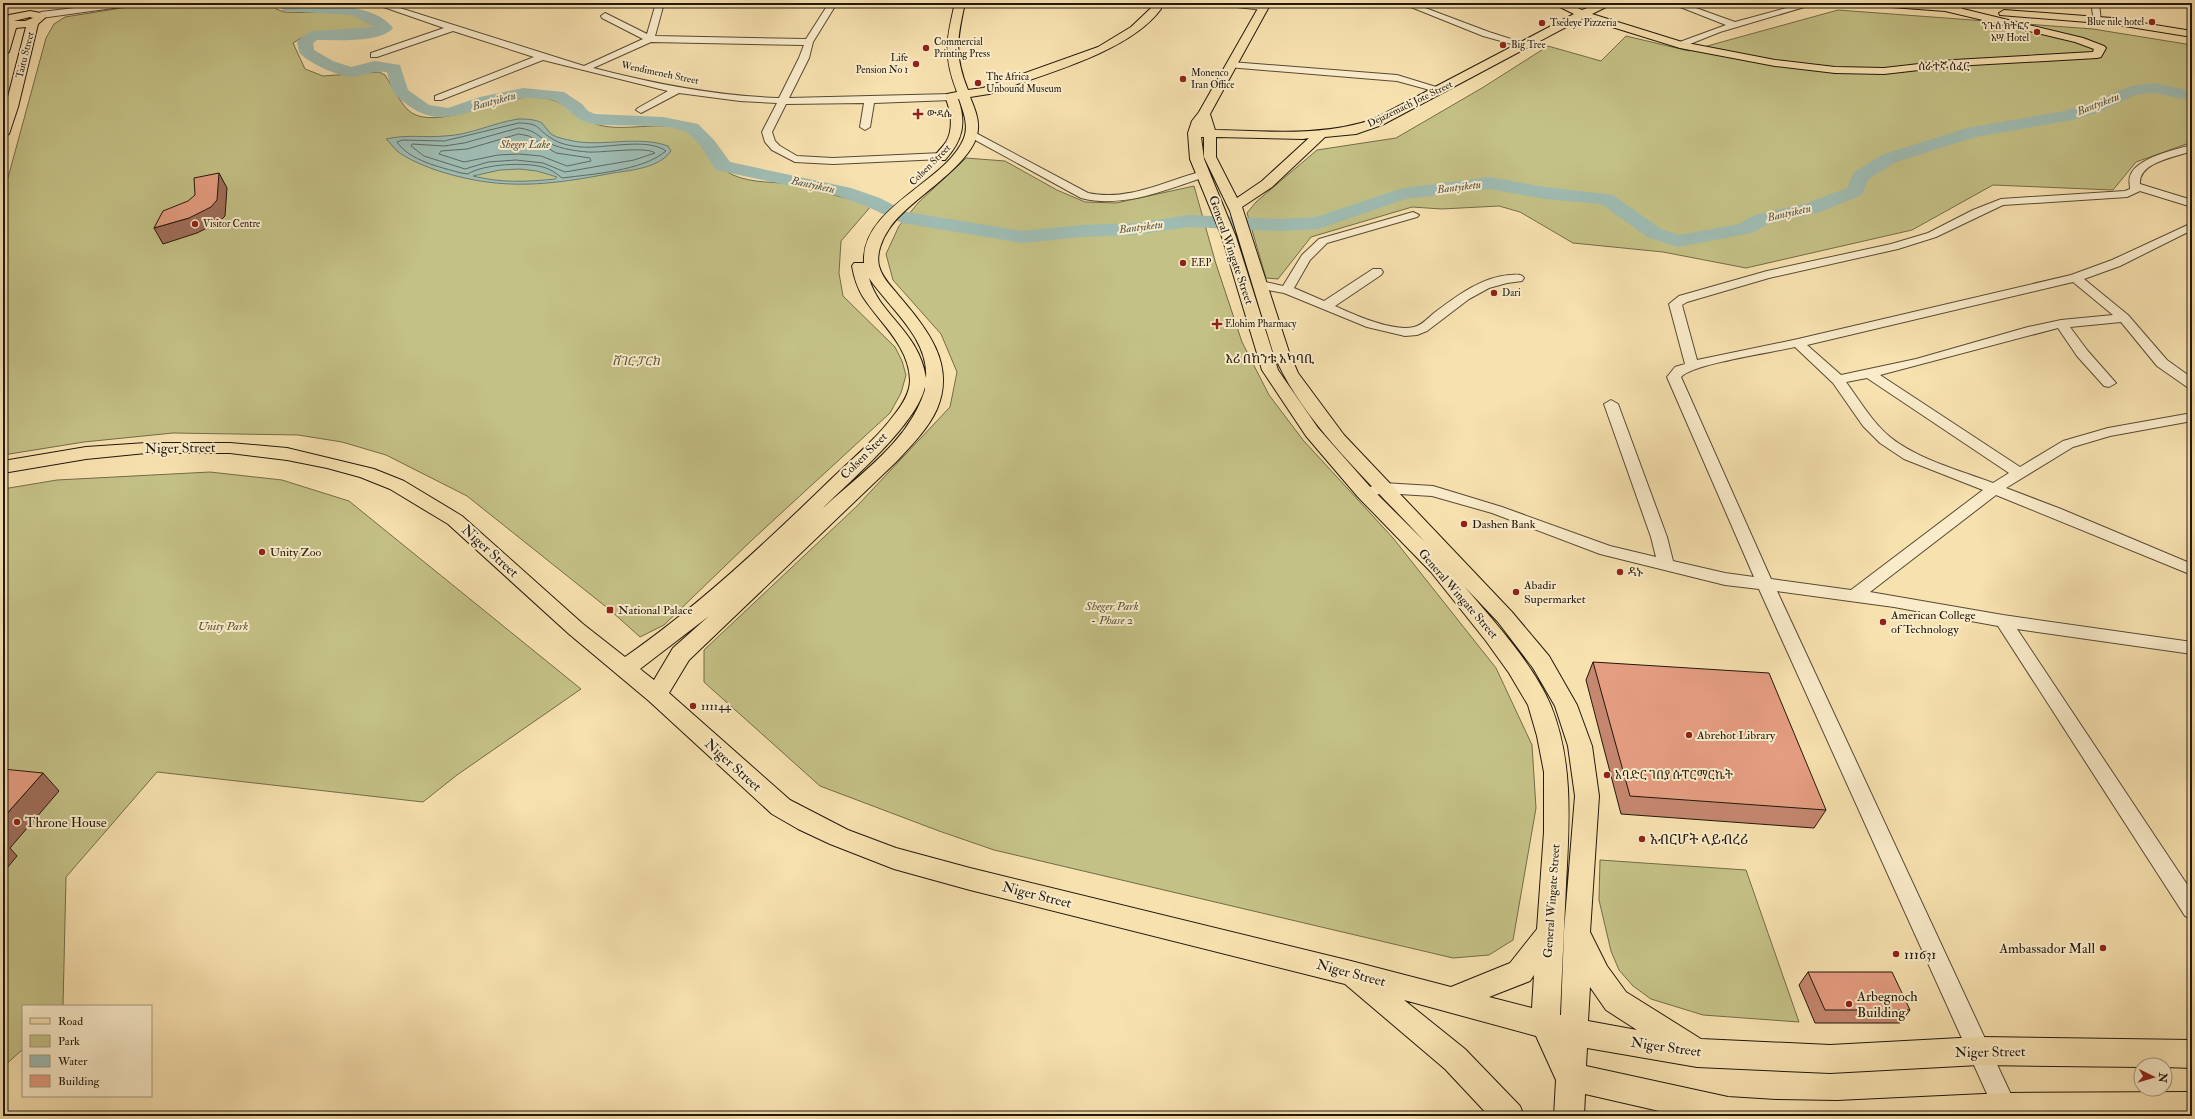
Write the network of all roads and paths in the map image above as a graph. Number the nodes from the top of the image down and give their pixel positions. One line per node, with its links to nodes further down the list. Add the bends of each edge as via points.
1 (24, 3): 21 (main road, Taitu Street)
2 (44, 3): 23 (main road, Taitu Street)
3 (135, 3): 23 (street)
4 (376, 3): 27 (street, Wendimeneh Street)
5 (660, 3): 29 (street)
6 (833, 3): 30 (street)
7 (950, 3): 36 (main road, via 940,42)
8 (960, 3): 44 (main road, via 952,37)
9 (1156, 3): 44 (main road, via 1156,9 1136,29 1102,49 985,91)
10 (1219, 3): 18 (street)
11 (1405, 3): 31 (street, via 1486,34)
12 (1557, 3): 20 (main road)
13 (1608, 3): 20 (main road, Dejazemach Jote Street)
14 (1674, 3): 26 (street)
15 (1814, 3): 26 (street)
16 (1878, 3): 19 (main road)
17 (2095, 3): 24 (street)
18 (1265, 5): 37 (main road)
19 (1945, 8): 24 (main road); 32 (main road, via 2079,40 2100,48 2097,55 1954,63 1884,71 1835,70 1775,63)
20 (1582, 14): 31 (main road, Dejazemach Jote Street); 32 (main road)
21 (19, 15): 23 (main road); 25 (main road)
22 (605, 16): 29 (street)
23 (38, 17): 25 (main road); 39 (main road, Taitu Street)
24 (2098, 20): 28 (main road)
25 (7, 22): 33 (main road, Taitu Street)
26 (1734, 25): 32 (street)
27 (453, 28): 34 (street); 35 (street, Wendimeneh Street)
28 (2192, 34)
29 (650, 39): 30 (street); 38 (street)
30 (809, 42): 47 (street, via 804,58)
31 (1526, 45): 43 (main road, Dejazemach Jote Street)
32 (1680, 45)
33 (3, 52)
34 (374, 55)
35 (541, 57): 38 (street, Wendimeneh Street); 45 (street)
36 (940, 60)
37 (1231, 65): 43 (street, via 1397,78); 49 (main road)
38 (586, 68): 42 (street, Wendimeneh Street)
39 (16, 76): 41 (main road); 50 (main road, Taitu Street)
40 (946, 83): 44 (main road, Colsen Street)
41 (3, 84)
42 (678, 89): 47 (street, Wendimeneh Street, via 724,96); 48 (street)
43 (1440, 90): 54 (main road, Dejazemach Jote Street, via 1378,122 1356,130)
44 (957, 96): 46 (street, Wendimeneh Street); 53 (main road, via 970,113); 57 (main road, Colsen Street, via 957,132)
45 (438, 98)
46 (870, 99): 47 (street, Wendimeneh Street); 51 (street)
47 (782, 100): 57 (street, via 767,132 770,142 776,148 795,159 833,161)
48 (641, 110)
49 (1204, 114): 52 (main road, via 1198,121); 55 (main road, General Wingate Street)
50 (5, 123)
51 (865, 127)
52 (1194, 133): 55 (main road); 58 (main road, General Wingate Street, via 1197,159)
53 (972, 134): 58 (street, via 1095,200 1121,198); 64 (main road, via 966,147 957,156)
54 (1321, 134): 55 (main road, Dejazemach Jote Street, via 1253,135); 62 (main road, via 1267,184)
55 (1210, 139): 62 (main road, General Wingate Street, via 1210,156)
56 (2192, 148): 59 (street, via 2149,164 2138,171 2134,178)
57 (942, 156): 60 (main road, Colsen Street)
58 (1204, 174): 66 (main road, General Wingate Street, via 1219,212)
59 (2135, 186): 61 (street); 76 (street, via 2135,191 2127,194 2001,202 1932,235 1894,247 1767,275 1683,299 1675,304)
60 (906, 189): 64 (main road, Colsen Steet)
61 (2192, 204)
62 (1235, 208): 66 (main road, General Wingate Street)
63 (1413, 215): 71 (street, via 1323,241 1311,249)
64 (883, 219): 81 (main road, Colsen Steet, via 865,231 859,247 860,275 878,308 914,356 918,380)
65 (2192, 226): 69 (street, via 2116,263)
66 (1236, 237): 70 (main road, General Wingate Street); 87 (main road, General Wingate Street, via 1257,331 1270,370 1312,432)
67 (1378, 272): 72 (street)
68 (1518, 278): 72 (street, via 1506,278 1476,290 1418,331 1404,332 1386,328)
69 (2075, 278): 73 (street); 75 (street)
70 (1262, 285): 71 (street); 87 (main road, General Wingate Street, via 1290,374)
71 (1287, 290): 72 (street)
72 (1326, 306)
73 (2124, 318): 74 (street); 80 (street, via 2154,355)
74 (2061, 324): 77 (street); 79 (street, via 2082,353)
75 (1798, 343): 76 (street); 78 (street)
76 (1692, 366): 90 (street, via 1680,370 1674,377)
77 (1869, 373): 78 (street); 85 (street)
78 (1838, 380): 86 (street, via 1868,423 1885,440 1909,456)
79 (2109, 383)
80 (2192, 384)
81 (924, 394): 96 (main road, Colsen Steet, via 871,450 727,590 659,646); 97 (main road, via 927,410 888,459 680,655)
82 (1611, 404): 88 (street)
83 (2192, 417): 85 (street, via 2108,432 2068,444)
84 (3, 467): 96 (main road, Niger Street, via 86,453 186,447 230,448 287,454 368,473 403,489 455,520)
85 (2019, 473): 86 (street)
86 (1996, 488): 89 (street); 91 (street)
87 (1374, 490): 88 (street, via 1433,491 1497,510 1606,550); 94 (main road, General Wingate Street, via 1414,518 1500,611); 95 (main road, General Wingate Street)
88 (1666, 565): 90 (street, via 1725,579)
89 (2192, 570)
90 (1766, 584): 91 (street); 105 (street)
91 (1855, 595): 92 (street)
92 (2003, 621): 93 (street); 98 (street)
93 (2192, 648)
94 (1541, 662): 95 (main road); 99 (main road, General Wingate Street, via 1566,705 1580,746 1587,796)
95 (1517, 667): 100 (main road, General Wingate Street, via 1539,705 1549,736 1556,772 1556,832)
96 (624, 669): 97 (main road, Niger Street)
97 (656, 695): 101 (main road, Niger Street, via 781,807 839,837 894,858 970,879)
98 (2192, 910)
99 (1577, 931): 104 (main road, General Wingate Street); 106 (main road, via 1597,975 1616,1001)
100 (1549, 934): 102 (main road, via 1520,972); 103 (main road, General Wingate Street)
101 (1351, 973): 102 (main road, Niger Street); 112 (main road, via 1455,1060)
102 (1450, 1000): 103 (main road, Niger Street)
103 (1545, 1025): 104 (main road, Niger Street); 108 (main road, General Wingate Street)
104 (1573, 1032): 106 (main road, Niger Street); 108 (main road, General Wingate Street)
105 (1979, 1051): 106 (main road, Niger Street, via 1830,1059); 107 (main road, Niger Street); 110 (street)
106 (1697, 1053)
107 (2192, 1054)
108 (1570, 1077): 111 (main road); 113 (main road, General Wingate Street)
109 (2192, 1107): 110 (main road)
110 (2007, 1112): 111 (main road, via 1837,1116)
111 (1716, 1114)
112 (1509, 1116)
113 (1569, 1116)

